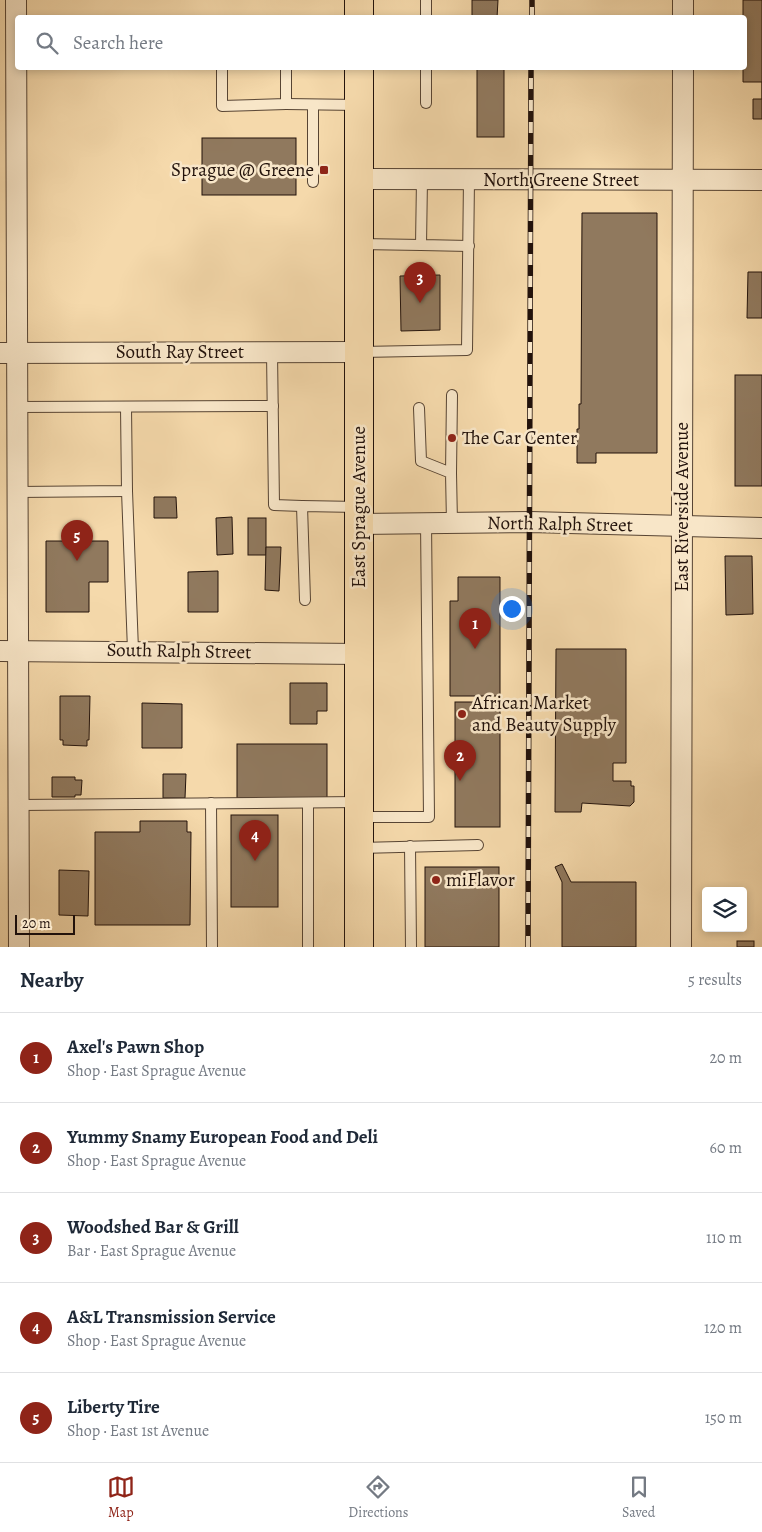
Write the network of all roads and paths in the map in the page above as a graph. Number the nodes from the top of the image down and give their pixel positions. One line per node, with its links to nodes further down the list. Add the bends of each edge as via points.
1 (16, 0): 8 (street)
2 (359, 0): 5 (main road)
3 (426, 0): 6 (lane)
4 (683, 0): 7 (street)
5 (359, 15)
6 (426, 15)
7 (683, 15)
8 (11, 49): 29 (street)
9 (222, 70): 15 (lane, via 222,106)
10 (286, 70): 15 (lane)
11 (359, 70): 17 (main road, East Sprague Avenue)
12 (426, 70): 14 (lane)
13 (683, 70): 22 (street, East Riverside Avenue)
14 (426, 103)
15 (286, 104): 16 (lane)
16 (313, 105): 17 (lane); 23 (lane)
17 (360, 105): 18 (main road, East Sprague Avenue)
18 (360, 178): 19 (street, North Greene Street); 24 (main road, East Sprague Avenue)
19 (422, 179): 20 (street, North Greene Street); 25 (lane)
20 (469, 179): 22 (street, North Greene Street); 26 (lane)
21 (762, 180): 22 (street, North Greene Street)
22 (683, 181): 42 (street, East Riverside Avenue)
23 (314, 182)
24 (360, 244): 25 (lane); 28 (main road, East Sprague Avenue)
25 (421, 245): 26 (lane)
26 (468, 246): 28 (lane, via 466,350)
27 (272, 352): 28 (street, South Ray Street); 29 (street, South Ray Street); 31 (lane)
28 (359, 352): 39 (main road, East Sprague Avenue)
29 (9, 353): 32 (street)
30 (452, 395): 35 (lane)
31 (273, 406): 33 (lane); 38 (lane, via 274,506)
32 (17, 407): 33 (lane); 37 (street)
33 (126, 407): 36 (lane)
34 (419, 408): 35 (lane, via 421,461)
35 (451, 473): 41 (lane)
36 (127, 491): 37 (lane); 45 (lane)
37 (17, 492): 46 (street)
38 (302, 506): 39 (lane); 44 (lane)
39 (359, 515): 40 (street, North Ralph Street); 47 (main road, East Sprague Avenue)
40 (426, 522): 41 (street, North Ralph Street); 51 (lane, via 430,817)
41 (452, 523): 42 (street, North Ralph Street)
42 (681, 527): 43 (street, North Ralph Street); 60 (street, East Riverside Avenue)
43 (762, 528)
44 (305, 600)
45 (133, 650): 46 (street, South Ralph Street); 47 (street, South Ralph Street)
46 (9, 651): 50 (street)
47 (359, 654): 51 (main road, East Sprague Avenue)
48 (308, 802): 49 (lane); 51 (lane); 57 (lane)
49 (211, 803): 50 (lane); 56 (lane)
50 (19, 805): 55 (street)
51 (359, 810): 54 (main road, East Sprague Avenue)
52 (478, 844): 53 (lane)
53 (410, 846): 54 (lane); 59 (lane)
54 (359, 848): 58 (main road, East Sprague Avenue)
55 (19, 947)
56 (212, 947)
57 (308, 947)
58 (359, 947)
59 (411, 947)
60 (681, 947)

